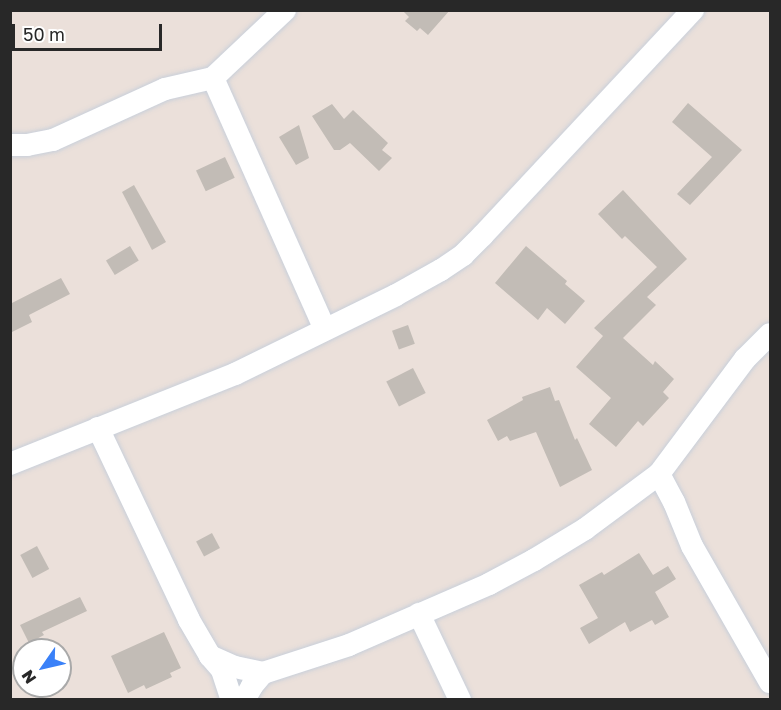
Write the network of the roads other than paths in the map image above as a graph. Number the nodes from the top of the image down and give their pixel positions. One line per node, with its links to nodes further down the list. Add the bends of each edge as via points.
1 (285, 10): 3 (street)
2 (693, 10): 5 (street, via 463,255 396,295)
3 (213, 78): 4 (street, via 165,90 53,140); 5 (street)
4 (10, 145)
5 (325, 329): 7 (street, via 235,374)
6 (771, 334): 9 (street, via 745,359)
7 (98, 428): 8 (street); 11 (street)
8 (10, 464)
9 (659, 474): 10 (street, via 585,529 534,560); 13 (street, via 692,546)
10 (419, 614): 12 (street, via 349,645); 16 (street)
11 (210, 656): 12 (street); 14 (street, via 222,670)
12 (263, 673): 15 (street)
13 (771, 682)
14 (232, 699)
15 (244, 699)
16 (460, 699)

